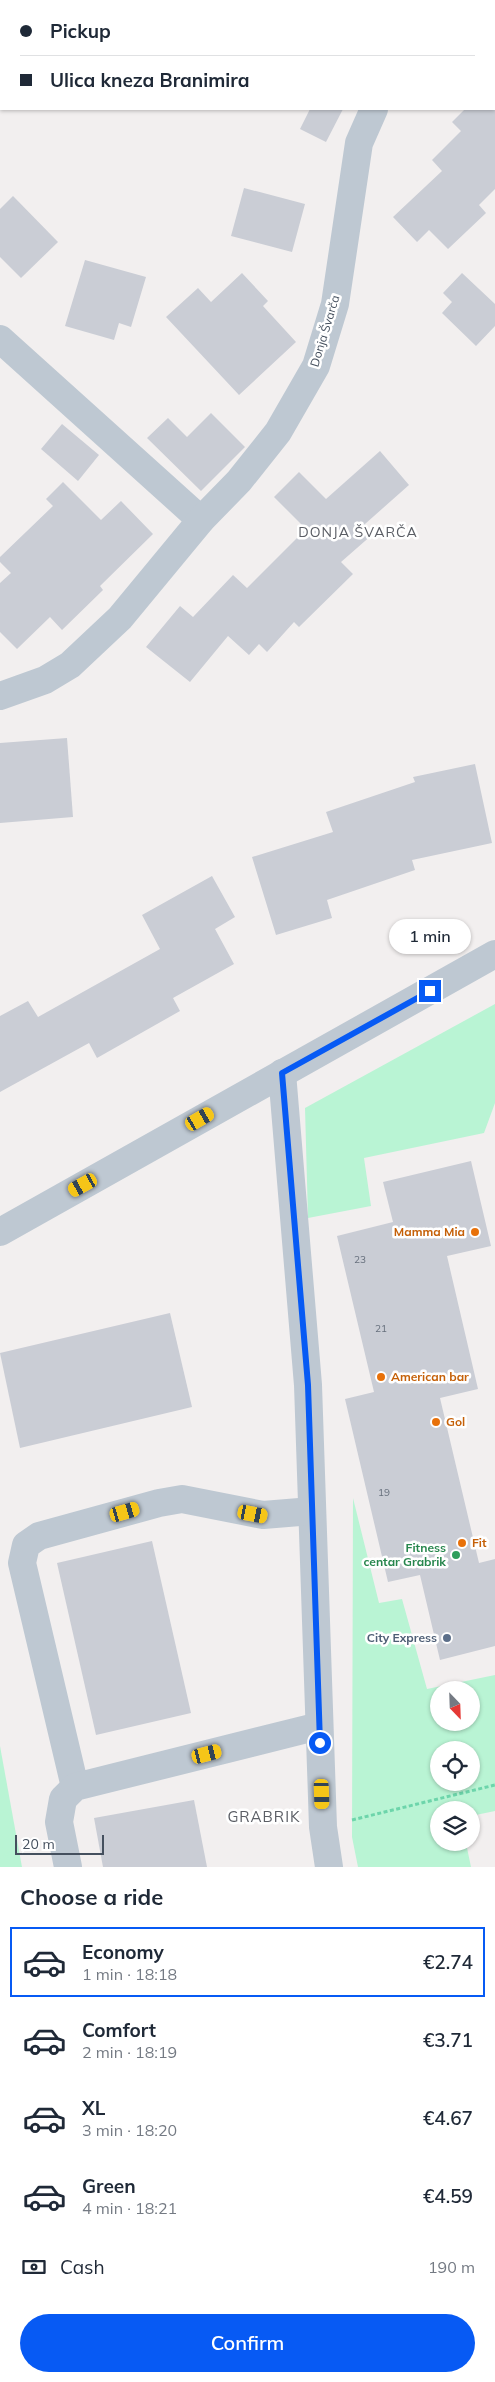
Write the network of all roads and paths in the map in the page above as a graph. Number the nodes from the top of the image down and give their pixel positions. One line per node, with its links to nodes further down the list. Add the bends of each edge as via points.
1 (374, 110): 3 (street, Donja Švarča, via 359,143 336,304 316,366 278,432 239,481)
2 (0, 339): 3 (street)
3 (201, 520): 4 (street, Donja Švarča, via 120,618 70,665 45,680)
4 (0, 696)
5 (495, 954): 6 (street)
6 (282, 1073): 7 (street); 8 (street, via 308,1385)
7 (0, 1232)
8 (312, 1511): 9 (street); 11 (street, via 262,1516 182,1499 39,1536 26,1545 22,1563)
9 (319, 1726): 11 (street); 12 (street)
10 (495, 1785): 12 (path)
11 (75, 1787): 13 (street, via 63,1799 59,1822)
12 (323, 1827): 14 (street)
13 (68, 1867)
14 (329, 1867)

